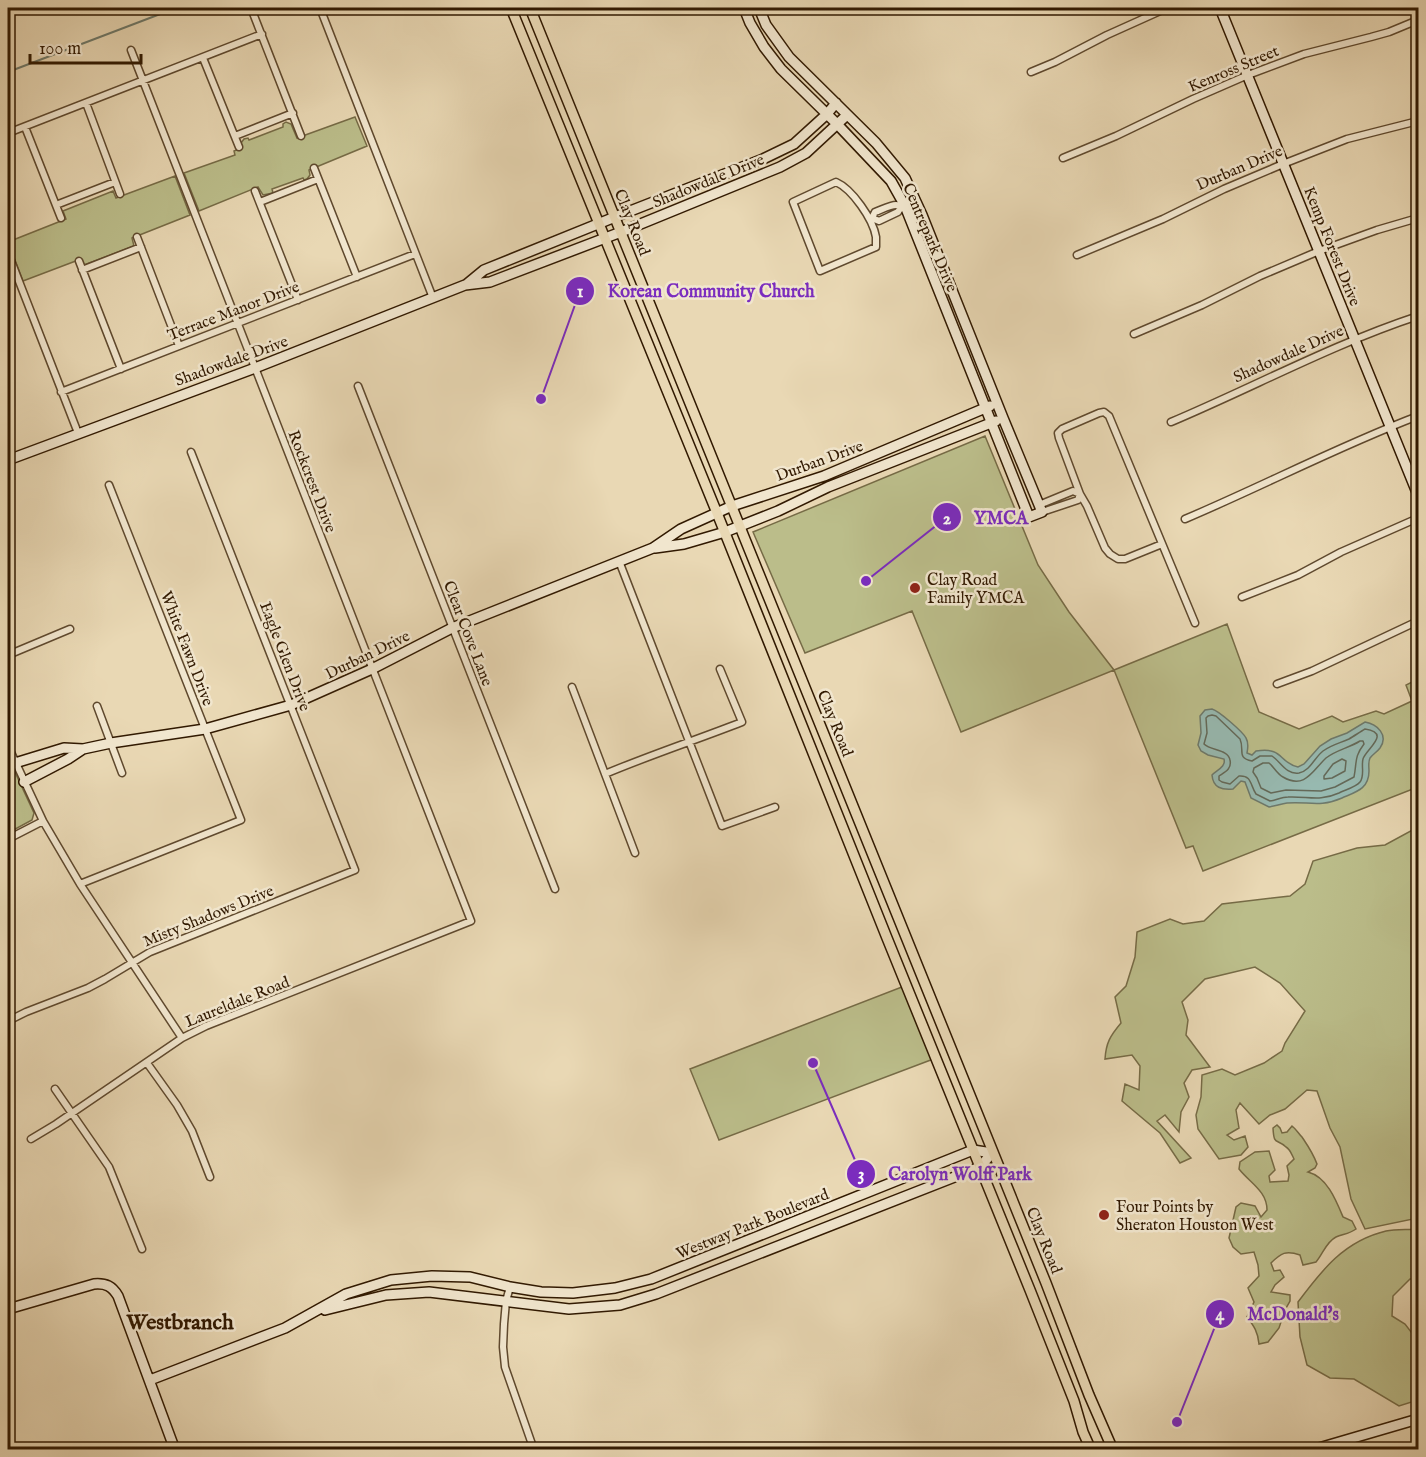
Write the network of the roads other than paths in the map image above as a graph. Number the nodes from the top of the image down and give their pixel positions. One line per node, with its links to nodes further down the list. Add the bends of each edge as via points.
1 (251, 8): 11 (street)
2 (320, 8): 56 (street)
3 (511, 8): 16 (main road, Clay Road)
4 (530, 8): 14 (main road, Clay Road)
5 (744, 8): 12 (street, Centrepark Drive)
6 (759, 8): 10 (street, Centrepark Drive)
7 (1167, 8): 17 (street)
8 (1220, 8): 18 (street, Kemp Forest Drive)
9 (1419, 20): 18 (street, Kenross Street)
10 (771, 32): 12 (street); 21 (street, Centrepark Drive, via 789,57)
11 (262, 34): 15 (street); 22 (street)
12 (759, 39): 23 (street, Centrepark Drive, via 781,69)
13 (131, 50): 19 (street, Rockcrest Drive)
14 (549, 56): 16 (main road); 45 (main road, Clay Road)
15 (203, 58): 19 (street); 29 (street)
16 (534, 63): 49 (main road, Clay Road)
17 (1031, 72)
18 (1248, 75): 32 (street, Kenross Street); 33 (street, Kemp Forest Drive)
19 (144, 80): 20 (street); 67 (street, Rockcrest Drive)
20 (86, 103): 27 (street); 37 (street)
21 (836, 103): 23 (street, Shadowdale Drive); 24 (street, Centrepark Drive)
22 (293, 113): 29 (street); 30 (street)
23 (827, 114): 26 (street, Centrepark Drive); 35 (street, Shadowdale Drive, via 794,144)
24 (847, 115): 26 (street, Shadowdale Drive); 41 (street, Centrepark Drive, via 905,178)
25 (1419, 121): 33 (street, Durban Drive, via 1347,139)
26 (837, 124): 38 (street, Shadowdale Drive, via 806,153); 44 (street, Centrepark Drive, via 891,181)
27 (25, 126): 28 (street); 43 (street)
28 (8, 134)
29 (235, 136): 31 (street)
30 (301, 136)
31 (239, 147)
32 (1063, 158)
33 (1283, 164): 54 (street, Kemp Forest Drive); 57 (street, Durban Drive)
34 (314, 168): 36 (street)
35 (735, 170): 38 (street); 45 (street, Shadowdale Drive)
36 (318, 179): 42 (street); 60 (street)
37 (115, 182): 40 (street); 43 (street)
38 (740, 184): 50 (street, Shadowdale Drive)
39 (255, 191): 42 (street)
40 (120, 194)
41 (915, 199): 44 (street); 64 (street, Centrepark Drive)
42 (260, 202): 63 (street)
43 (56, 205): 46 (street)
44 (903, 206): 48 (street, via 887,207 875,212); 65 (street, Centrepark Drive)
45 (615, 217): 49 (street, Shadowdale Drive); 50 (main road, Clay Road)
46 (61, 218)
47 (1419, 218): 54 (street)
48 (871, 219): 48 (street, via 876,247 820,271 793,202 836,182 843,185)
49 (598, 224): 52 (main road, Clay Road); 61 (street, Shadowdale Drive, via 484,270)
50 (621, 232): 52 (street, Shadowdale Drive); 76 (main road, Clay Road)
51 (137, 237): 53 (street)
52 (604, 238): 61 (street, Shadowdale Drive, via 492,281); 78 (main road, Clay Road)
53 (141, 247): 59 (street); 70 (street)
54 (1319, 251): 68 (street); 69 (street, Kemp Forest Drive)
55 (8, 253): 74 (street)
56 (415, 254): 60 (street, Terrace Manor Drive); 62 (street)
57 (1077, 255)
58 (79, 261): 59 (street)
59 (82, 270): 72 (street)
60 (357, 277): 63 (street, Terrace Manor Drive)
61 (465, 285): 62 (street, Shadowdale Drive)
62 (433, 298): 71 (street, Shadowdale Drive)
63 (298, 300): 67 (street, Terrace Manor Drive)
64 (957, 304): 65 (street); 75 (street, Centrepark Drive)
65 (946, 309): 77 (street, Centrepark Drive)
66 (1419, 316): 69 (street, Shadowdale Drive)
67 (238, 323): 70 (street, Terrace Manor Drive); 71 (street, Rockcrest Drive)
68 (1134, 334)
69 (1354, 339): 81 (street, Shadowdale Drive); 83 (street, Kemp Forest Drive)
70 (179, 346): 72 (street, Terrace Manor Drive)
71 (255, 368): 84 (street, Shadowdale Drive); 110 (street, Rockcrest Drive)
72 (121, 369): 74 (street, Terrace Manor Drive)
73 (358, 386): 105 (street, Clear Cove Lane)
74 (61, 392): 84 (street)
75 (997, 403): 77 (street, Durban Drive); 80 (street, Centrepark Drive)
76 (692, 407): 78 (main road); 92 (main road, Clay Road)
77 (986, 408): 82 (street, Centrepark Drive); 92 (street, Durban Drive, via 824,476)
78 (676, 412): 94 (main road, Clay Road)
79 (1419, 416): 83 (street)
80 (1003, 418): 82 (street, Durban Drive); 93 (street, Centrepark Drive)
81 (1171, 422)
82 (992, 423): 93 (street, Centrepark Drive, via 1029,517); 97 (street, Durban Drive)
83 (1390, 427): 89 (street, Kemp Forest Drive); 96 (street)
84 (78, 434): 86 (street, Shadowdale Drive)
85 (191, 453): 114 (street, Eagle Glen Drive)
86 (8, 460)
87 (110, 485): 116 (street, White Fawn Drive)
88 (1080, 494): 90 (street, via 1073,491); 91 (street, via 1078,500); 99 (street, via 1110,555 1125,559); 99 (street, via 1058,433 1104,412)
89 (1419, 495)
90 (1059, 496): 91 (street); 93 (street)
91 (1063, 505): 93 (street)
92 (732, 506): 94 (street, Durban Drive); 97 (main road, Clay Road)
93 (1040, 509)
94 (717, 513): 98 (main road, Clay Road); 100 (street, Durban Drive, via 681,529)
95 (1419, 518): 102 (street)
96 (1185, 519)
97 (739, 526): 98 (street, Durban Drive); 107 (main road, Clay Road)
98 (724, 532): 100 (street, Durban Drive); 108 (main road, Clay Road)
99 (1162, 544): 104 (street)
100 (653, 548): 101 (street, Durban Drive)
101 (619, 561): 105 (street, Durban Drive); 118 (street)
102 (1242, 597)
103 (1419, 621): 112 (street)
104 (1195, 623)
105 (452, 628): 110 (street, Durban Drive); 135 (street, Clear Cove Lane)
106 (70, 629): 109 (street)
107 (787, 642): 108 (main road); 121 (main road, Clay Road)
108 (771, 647): 123 (main road, Clay Road)
109 (8, 655)
110 (372, 669): 114 (street, Durban Drive); 136 (street, Rockcrest Drive)
111 (720, 669): 118 (street, via 741,722)
112 (1276, 684)
113 (572, 687): 125 (street)
114 (291, 705): 116 (street, Durban Drive); 132 (street, Eagle Glen Drive)
115 (97, 706): 117 (street)
116 (205, 729): 117 (street, Durban Drive); 134 (street, White Fawn Drive, via 241,820)
117 (111, 743): 120 (street, Durban Drive); 124 (street)
118 (688, 743): 125 (street); 127 (street, via 722,826)
119 (8, 746): 122 (street)
120 (83, 749): 122 (street, Durban Drive, via 64,748); 126 (street, Durban Drive)
121 (834, 759): 123 (main road); 131 (main road, Clay Road)
122 (15, 763): 126 (street)
123 (818, 766): 133 (main road, Clay Road)
124 (122, 773)
125 (605, 774): 130 (street)
126 (24, 782): 128 (street)
127 (774, 807)
128 (43, 821): 129 (street); 134 (street)
129 (8, 839)
130 (635, 853)
131 (878, 868): 133 (main road); 138 (main road, Clay Road)
132 (355, 870): 137 (street, Misty Shadows Drive, via 150,952)
133 (862, 876): 139 (main road, Clay Road)
134 (80, 884): 137 (street)
135 (555, 890)
136 (471, 921): 141 (street, Laureldale Road)
137 (133, 963): 140 (street, Misty Shadows Drive, via 88,988); 141 (street)
138 (919, 968): 139 (main road); 147 (main road, Clay Road)
139 (903, 975): 146 (main road, Clay Road)
140 (8, 1021)
141 (182, 1038): 142 (street, Laureldale Road)
142 (147, 1063): 144 (street, Laureldale Road); 149 (street, via 192,1131)
143 (55, 1089): 144 (street)
144 (72, 1112): 145 (street, Laureldale Road); 150 (street, via 109,1167)
145 (31, 1139)
146 (974, 1150): 147 (street); 148 (main road, Clay Road); 152 (street, Westway Park Boulevard, via 651,1279 573,1293)
147 (992, 1153): 148 (street, Westway Park Boulevard); 151 (main road, Clay Road)
148 (980, 1167): 153 (main road, Clay Road); 154 (street, Westway Park Boulevard, via 620,1305 569,1309)
149 (210, 1177)
150 (142, 1249)
151 (1046, 1283): 153 (main road); 158 (main road, Clay Road)
152 (510, 1287): 154 (street); 156 (street, Westway Park Boulevard, via 470,1277 391,1280 346,1293)
153 (1030, 1290): 159 (main road, Clay Road)
154 (506, 1301): 156 (street, Westway Park Boulevard, via 429,1292 386,1295); 162 (street, via 505,1368)
155 (8, 1309): 157 (street, via 103,1283 118,1296)
156 (314, 1313): 157 (street, Westway Park Boulevard, via 276,1332)
157 (150, 1380): 161 (street)
158 (1089, 1395): 159 (main road); 164 (main road, Clay Road)
159 (1074, 1401): 163 (main road, Clay Road)
160 (1419, 1419): 165 (street)
161 (175, 1449)
162 (534, 1449)
163 (1091, 1449)
164 (1113, 1449)
165 (1312, 1449)

